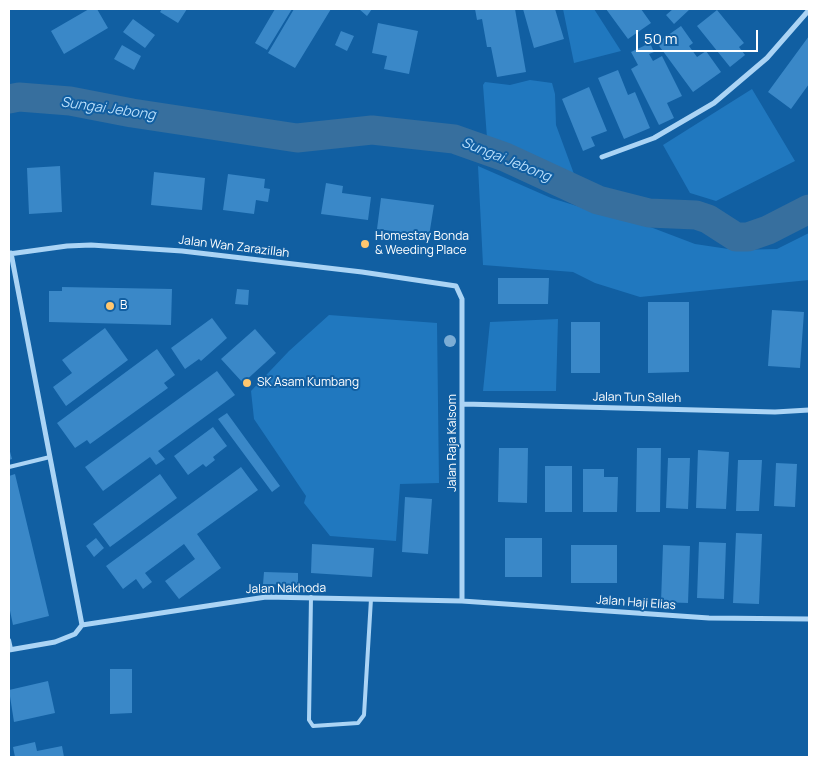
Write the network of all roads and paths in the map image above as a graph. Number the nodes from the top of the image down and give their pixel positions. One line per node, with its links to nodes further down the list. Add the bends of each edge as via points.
1 (809, 10): 2 (street, via 768,58 714,103 654,138)
2 (602, 157)
3 (10, 253): 4 (street, Jalan Wan Zarazillah, via 91,245 182,251); 7 (street)
4 (456, 286): 5 (street, Jalan Raja Kalsom, via 462,299)
5 (464, 404): 6 (street, Jalan Tun Salleh, via 775,412); 11 (street, Jalan Raja Kalsom)
6 (809, 410)
7 (50, 457): 8 (lane); 13 (street)
8 (9, 467)
9 (311, 597): 10 (street, Jalan Nakhoda); 10 (lane, via 309,720 314,726 358,723 364,716); 13 (street, Jalan Nakhoda, via 253,597)
10 (371, 599): 11 (street, Jalan Nakhoda)
11 (462, 601): 12 (street, Jalan Haji Elias, via 709,618)
12 (809, 619)
13 (82, 625): 15 (street, via 75,634 56,642)
14 (9, 640): 15 (lane)
15 (10, 650)

